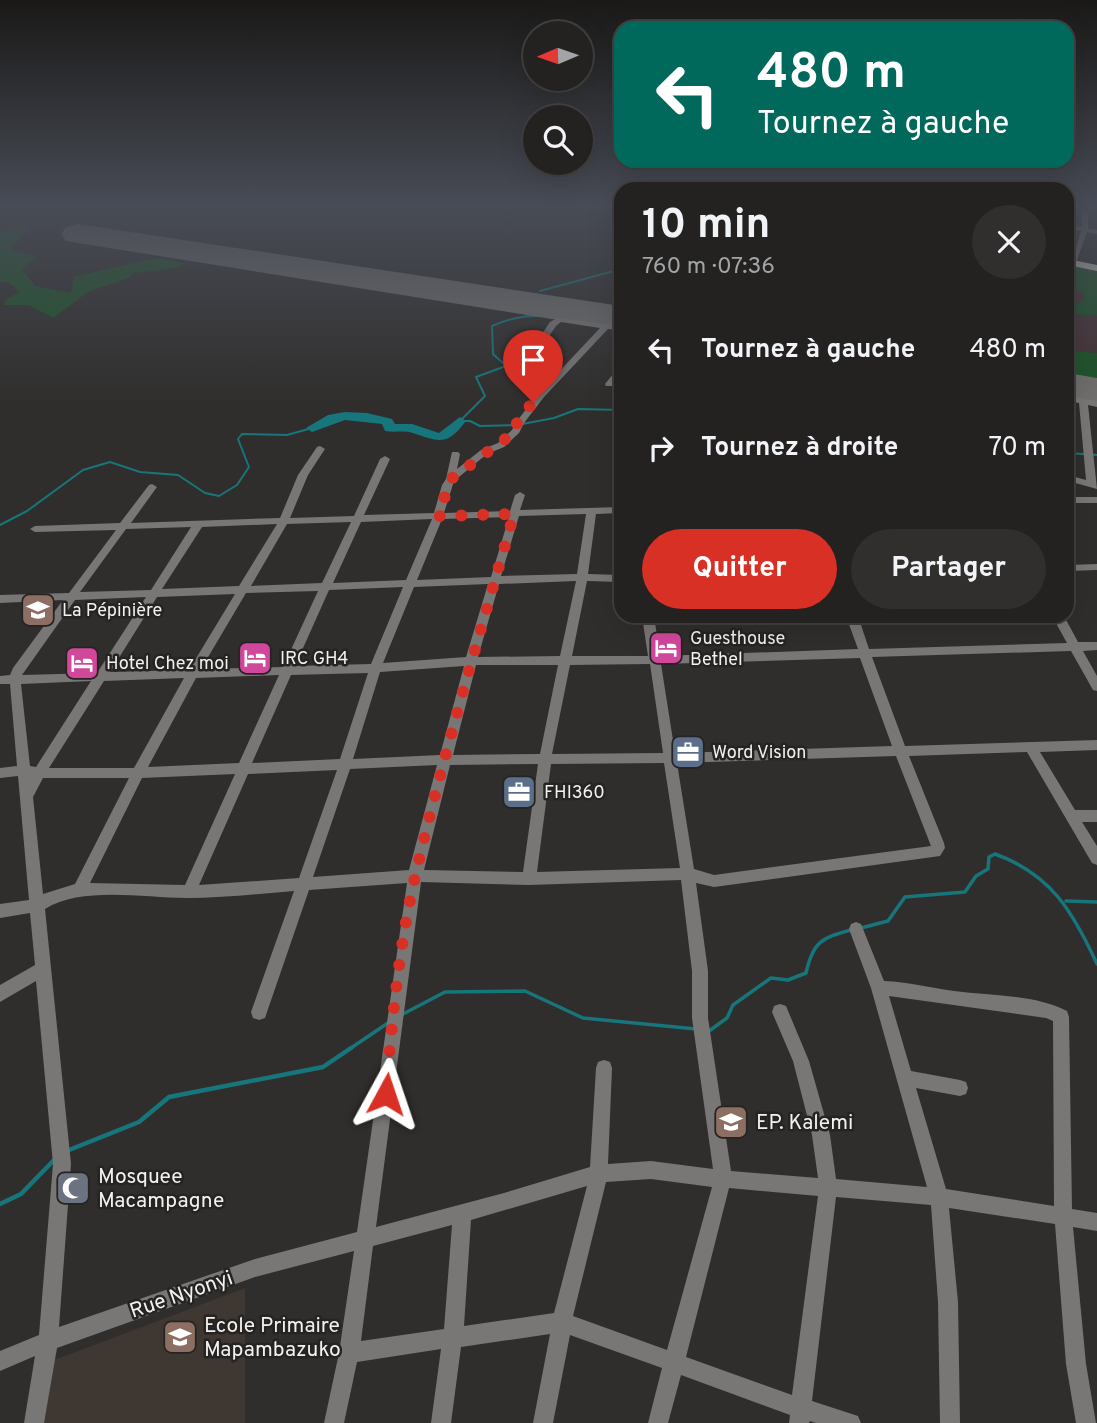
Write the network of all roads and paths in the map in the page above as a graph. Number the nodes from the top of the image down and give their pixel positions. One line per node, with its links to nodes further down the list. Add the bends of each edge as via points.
1 (606, 326): 2 (street); 3 (street, via 570,319 556,322); 12 (street, via 537,397 517,422 516,431)
2 (614, 327)
3 (523, 368)
4 (614, 378): 5 (street)
5 (609, 384)
6 (1074, 400): 7 (street)
7 (1083, 402): 8 (street); 14 (street)
8 (1097, 404)
9 (320, 449): 24 (street, via 303,475)
10 (455, 454): 12 (street)
11 (386, 459): 22 (street)
12 (451, 479): 23 (street)
13 (1074, 480): 14 (street)
14 (1094, 485)
15 (152, 486): 26 (street)
16 (520, 495): 21 (street)
17 (1074, 500): 18 (street)
18 (1097, 500)
19 (614, 510): 20 (street)
20 (591, 511): 21 (street); 30 (street)
21 (514, 514): 23 (street); 32 (street)
22 (360, 516): 23 (street); 24 (street); 34 (street)
23 (438, 516): 33 (street)
24 (284, 521): 25 (street); 35 (street)
25 (199, 523): 26 (street); 37 (street)
26 (124, 526): 27 (street); 36 (street)
27 (34, 529)
28 (1097, 567): 29 (street)
29 (1074, 568)
30 (582, 577): 31 (street); 32 (street); 45 (street)
31 (614, 579)
32 (495, 582): 33 (street); 47 (street)
33 (410, 585): 34 (street); 48 (street)
34 (328, 586): 35 (street); 49 (street)
35 (242, 590): 37 (street); 50 (street)
36 (71, 595): 37 (street); 38 (street); 52 (street)
37 (155, 595): 51 (street)
38 (0, 599)
39 (649, 623): 46 (street)
40 (854, 623): 44 (street)
41 (1062, 623): 42 (street)
42 (1074, 646): 43 (street); 44 (street); 53 (street)
43 (1097, 646)
44 (863, 652): 46 (street); 56 (street)
45 (563, 660): 46 (street); 47 (street); 58 (street)
46 (655, 660): 57 (street)
47 (471, 662): 48 (street); 59 (street)
48 (375, 668): 49 (street); 60 (street)
49 (287, 670): 50 (street); 61 (street)
50 (193, 673): 51 (street); 65 (street)
51 (100, 677): 52 (street); 64 (street)
52 (8, 679): 62 (street)
53 (1097, 687)
54 (1097, 745): 55 (street)
55 (1031, 747): 56 (street); 67 (street)
56 (901, 752): 57 (street); 70 (street, via 939,848 935,852 714,881)
57 (670, 758): 58 (street); 70 (street)
58 (545, 759): 59 (street); 72 (street)
59 (445, 760): 60 (street); 71 (street)
60 (345, 765): 61 (street); 73 (street)
61 (243, 768): 65 (street); 75 (street)
62 (23, 770): 63 (street); 64 (street); 66 (street)
63 (0, 773)
64 (38, 773): 65 (street); 66 (street)
65 (138, 773): 74 (street)
66 (26, 797): 76 (street)
67 (1072, 816): 68 (street); 69 (street)
68 (1097, 816)
69 (1097, 859)
70 (687, 874): 72 (street); 88 (street, via 700,971 700,1018)
71 (415, 876): 72 (street); 73 (street); 94 (street)
72 (529, 879)
73 (305, 884): 75 (street); 82 (street)
74 (80, 889): 75 (street); 76 (street)
75 (189, 892)
76 (38, 905): 77 (street); 79 (street)
77 (0, 911)
78 (856, 929): 80 (street)
79 (43, 969): 81 (street); 97 (street, via 61,1156)
80 (878, 988): 85 (street); 92 (street, via 1048,1010 1061,1017)
81 (0, 994)
82 (259, 1013)
83 (780, 1013): 89 (street, via 801,1061 821,1135)
84 (604, 1068): 87 (street)
85 (905, 1079): 86 (street); 90 (street)
86 (960, 1088)
87 (599, 1173): 88 (street, Rue Nyonyi, via 651,1170); 91 (street, Rue Nyonyi); 95 (street)
88 (723, 1179): 89 (street, Rue Nyonyi); 100 (street)
89 (828, 1188): 90 (street, Rue Nyonyi); 101 (street)
90 (939, 1197): 92 (street, Rue Nyonyi); 108 (street, via 948,1302)
91 (462, 1213): 94 (street, Rue Nyonyi); 96 (street)
92 (1063, 1216): 93 (street, Rue Nyonyi); 109 (street)
93 (1097, 1222)
94 (366, 1237): 97 (street, Rue Nyonyi, via 255,1268); 98 (street)
95 (562, 1322): 96 (street); 100 (street); 105 (street)
96 (453, 1336): 98 (street); 104 (street)
97 (48, 1341): 99 (street, Rue Nyonyi); 102 (street)
98 (349, 1353): 103 (street)
99 (0, 1361)
100 (673, 1363): 101 (street); 106 (street)
101 (800, 1415): 107 (street)
102 (34, 1423)
103 (334, 1423)
104 (441, 1423)
105 (543, 1423)
106 (658, 1423)
107 (851, 1423)
108 (950, 1423)
109 (1086, 1423)

